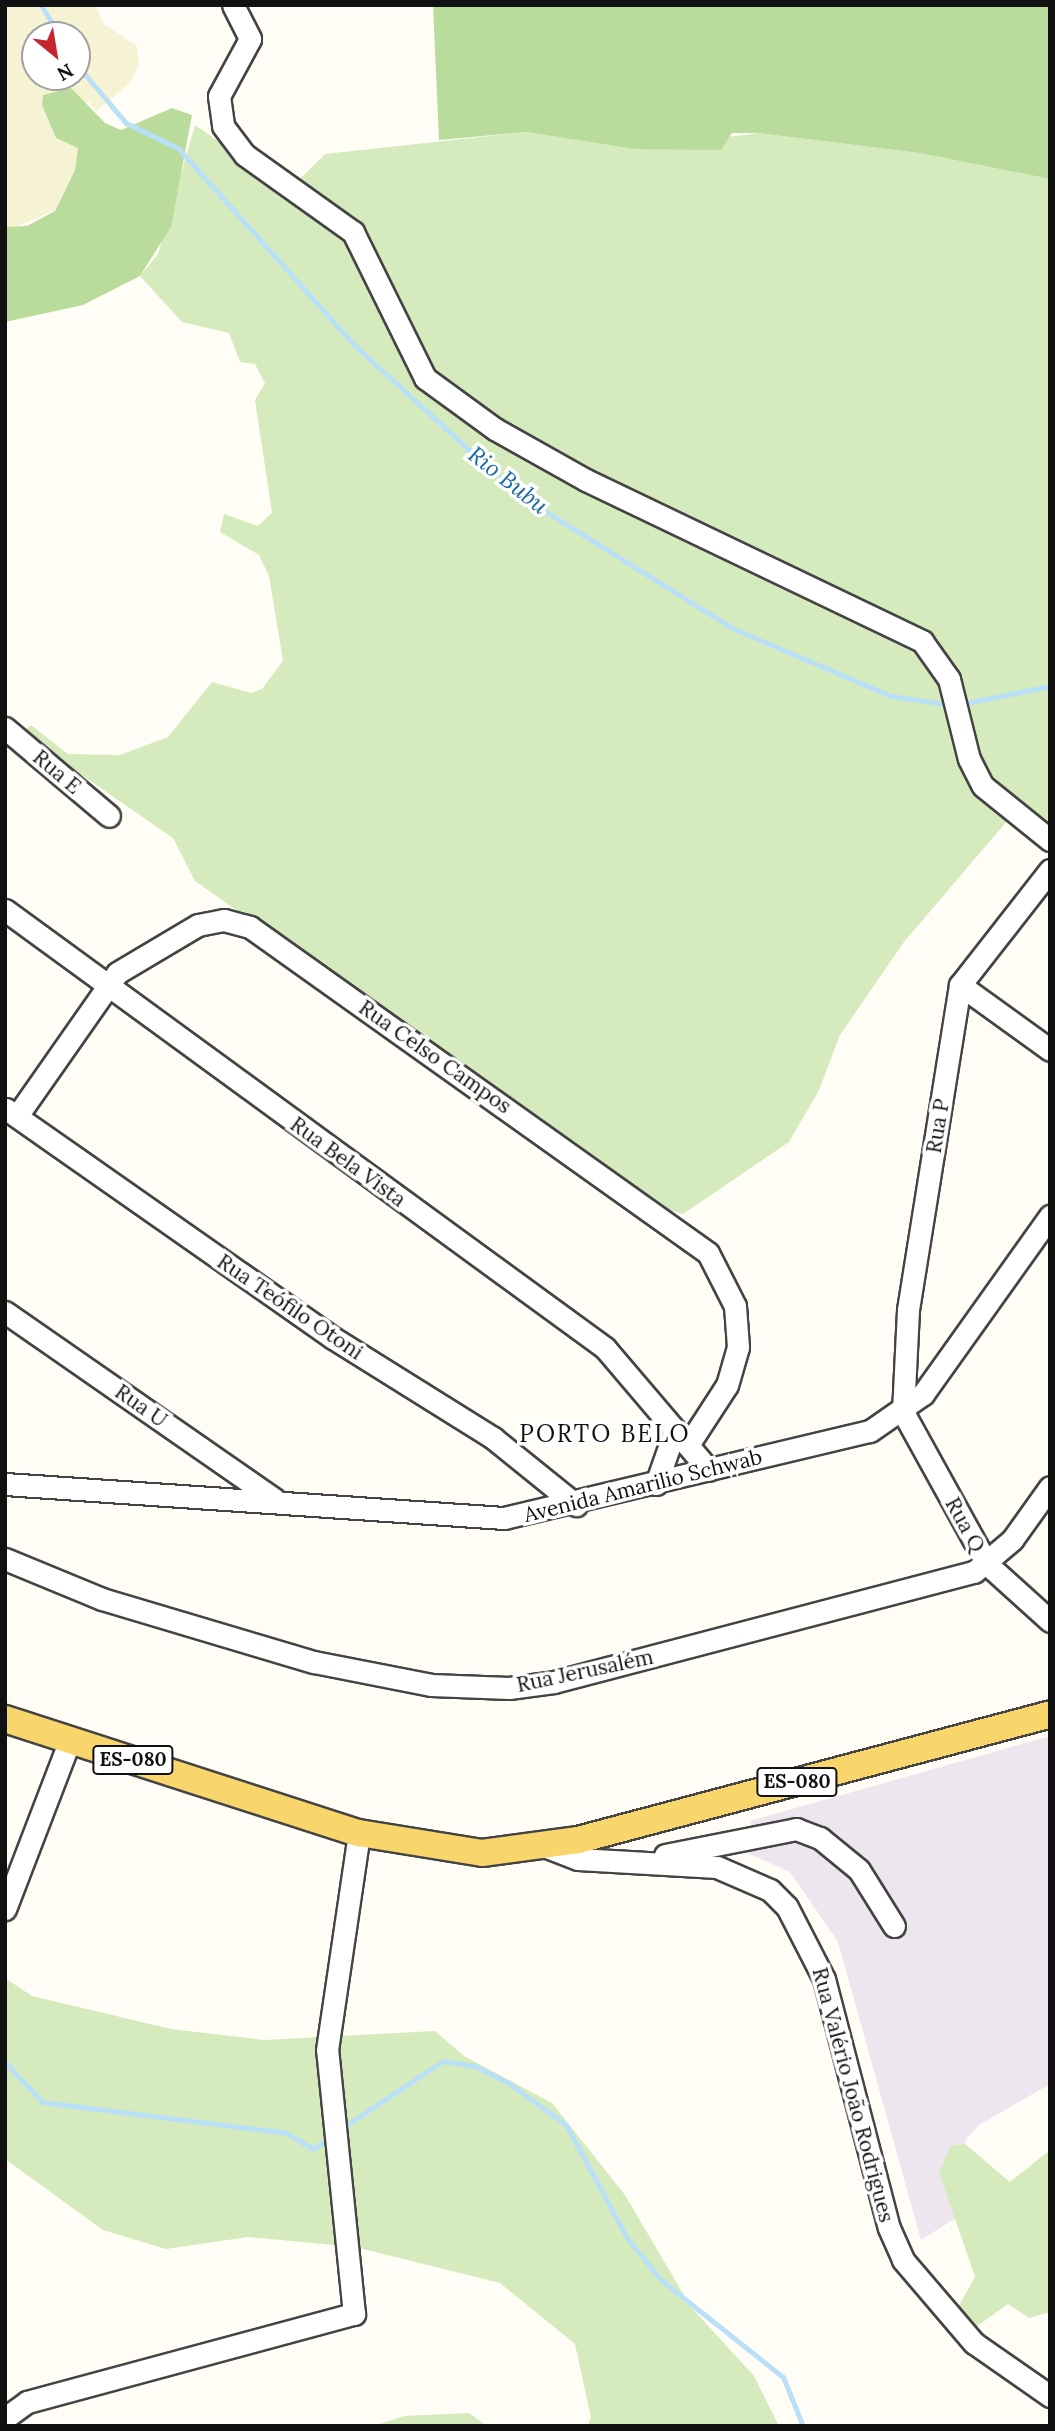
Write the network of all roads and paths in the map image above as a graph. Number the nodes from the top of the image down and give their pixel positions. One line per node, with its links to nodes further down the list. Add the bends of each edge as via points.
1 (233, 5): 4 (street, via 250,39 219,96 223,126 245,155 353,232 425,378 495,429 586,480 922,641 949,679 969,759 983,786)
2 (5, 728): 3 (street, Rua E)
3 (109, 816)
4 (1050, 840)
5 (1050, 870): 7 (street, Rua P)
6 (5, 910): 8 (street, Rua Bela Vista)
7 (960, 985): 9 (street); 13 (street, Rua P, via 908,1310)
8 (106, 986): 10 (street, Rua Celso Campos); 14 (street, Rua Bela Vista, via 605,1348); 14 (street, Rua Celso Campos, via 134,961 198,925 224,920 250,927 693,1240 729,1287 738,1346 727,1385)
9 (1050, 1050)
10 (11, 1112): 20 (street, Rua Teófilo Otoni, via 333,1338 493,1438)
11 (1050, 1216): 13 (street, Avenida Amarilio Schwab, via 923,1394)
12 (5, 1312): 19 (street, Rua U)
13 (902, 1412): 15 (street, Avenida Amarilio Schwab, via 870,1431); 22 (street, Rua Q)
14 (681, 1438): 15 (street, Rua Bela Vista); 17 (street)
15 (709, 1470): 17 (street, Avenida Amarilio Schwab)
16 (5, 1484): 19 (street, Avenida Amarilio Schwab)
17 (656, 1484): 20 (street, Avenida Amarilio Schwab)
18 (1050, 1487): 22 (street, Rua Jerusalém)
19 (276, 1500): 20 (street, Avenida Amarilio Schwab, via 472,1517 533,1516)
20 (576, 1505)
21 (5, 1559): 22 (street, Rua Jerusalém, via 102,1599 314,1662 471,1689 554,1682 954,1578)
22 (987, 1564): 23 (street, Rua Q)
23 (1050, 1621)
24 (1050, 1714): 28 (main road, ES-080)
25 (5, 1718): 26 (main road, ES-080)
26 (70, 1740): 27 (main road, ES-080); 30 (street)
27 (359, 1833): 28 (main road, ES-080, via 450,1851); 33 (street, via 329,2017 354,2314 27,2402)
28 (544, 1846): 29 (street, Rua Valério João Rodrigues, via 578,1860)
29 (639, 1861): 31 (street, via 796,1829 820,1838 859,1870); 32 (street, Rua Valério João Rodrigues, via 717,1867 770,1890 787,1906 824,1979 889,2228 904,2260 974,2343)
30 (5, 1909)
31 (894, 1926)
32 (1050, 2396)
33 (5, 2418)

